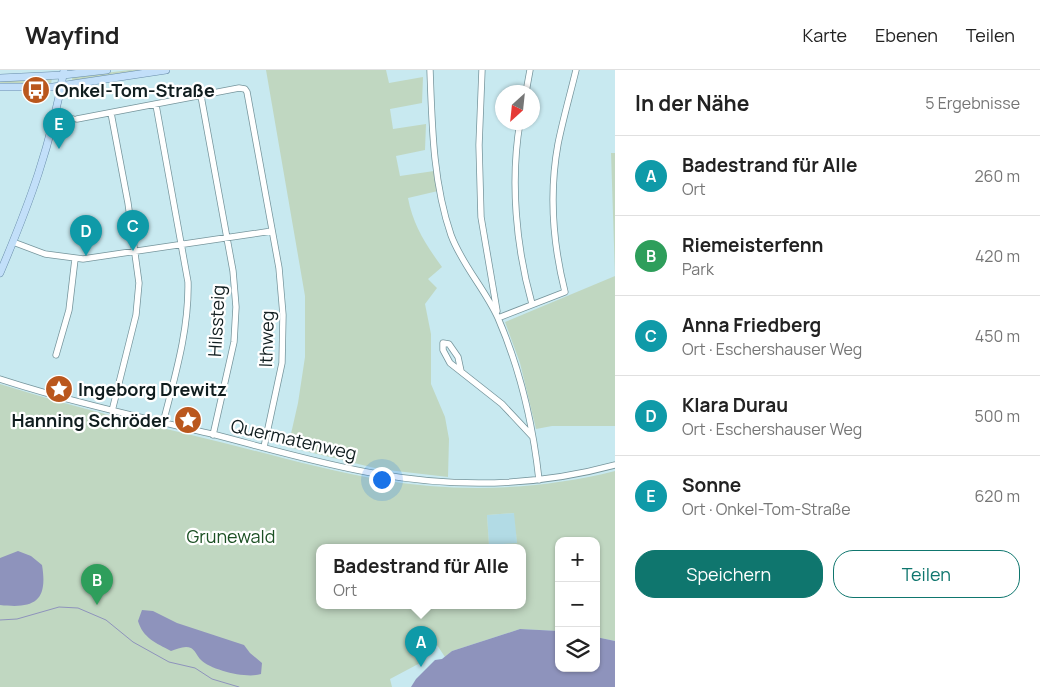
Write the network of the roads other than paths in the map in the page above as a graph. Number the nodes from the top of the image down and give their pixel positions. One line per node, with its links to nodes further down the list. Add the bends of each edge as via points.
1 (107, 70): 7 (main road)
2 (166, 70): 11 (main road)
3 (430, 70): 25 (street, via 437,173 445,215 459,255)
4 (482, 70): 25 (street, via 481,217)
5 (530, 70): 9 (street)
6 (576, 70): 24 (street, via 558,143 554,188 554,230 565,292)
7 (63, 73): 8 (main road); 11 (main road)
8 (0, 78)
9 (527, 85)
10 (0, 86): 11 (main road)
11 (61, 86): 15 (main road)
12 (201, 96): 13 (street); 17 (street, Ithweg, via 239,88 247,92); 18 (street, Hilssteig)
13 (156, 105): 14 (street); 20 (street)
14 (111, 113): 15 (street); 21 (street)
15 (55, 120): 19 (main road, via 38,180)
16 (519, 130): 24 (street, via 516,200 519,238)
17 (272, 231): 18 (street); 33 (street, Ithweg, via 281,284 284,347)
18 (227, 238): 20 (street); 31 (street, Hilssteig, via 235,289 234,342)
19 (13, 242): 22 (street, via 44,254); 23 (main road)
20 (181, 245): 21 (street); 30 (street, via 188,282 188,315)
21 (136, 252): 22 (street); 29 (street, via 140,283 136,315)
22 (74, 258): 26 (street, via 69,310)
23 (0, 273)
24 (532, 304): 25 (street)
25 (498, 318): 32 (street, via 523,391)
26 (56, 355)
27 (461, 371): 27 (street, via 454,351 449,344 443,343 447,360); 32 (street, via 513,413)
28 (0, 379): 29 (street, Quermatenweg)
29 (112, 411): 30 (street, Quermatenweg)
30 (163, 423): 31 (street, Quermatenweg)
31 (213, 435): 33 (street, Quermatenweg)
32 (534, 437): 35 (street)
33 (264, 447): 35 (street, Quermatenweg, via 417,480 478,483)
34 (615, 465): 35 (street, Quermatenweg)
35 (539, 480)

